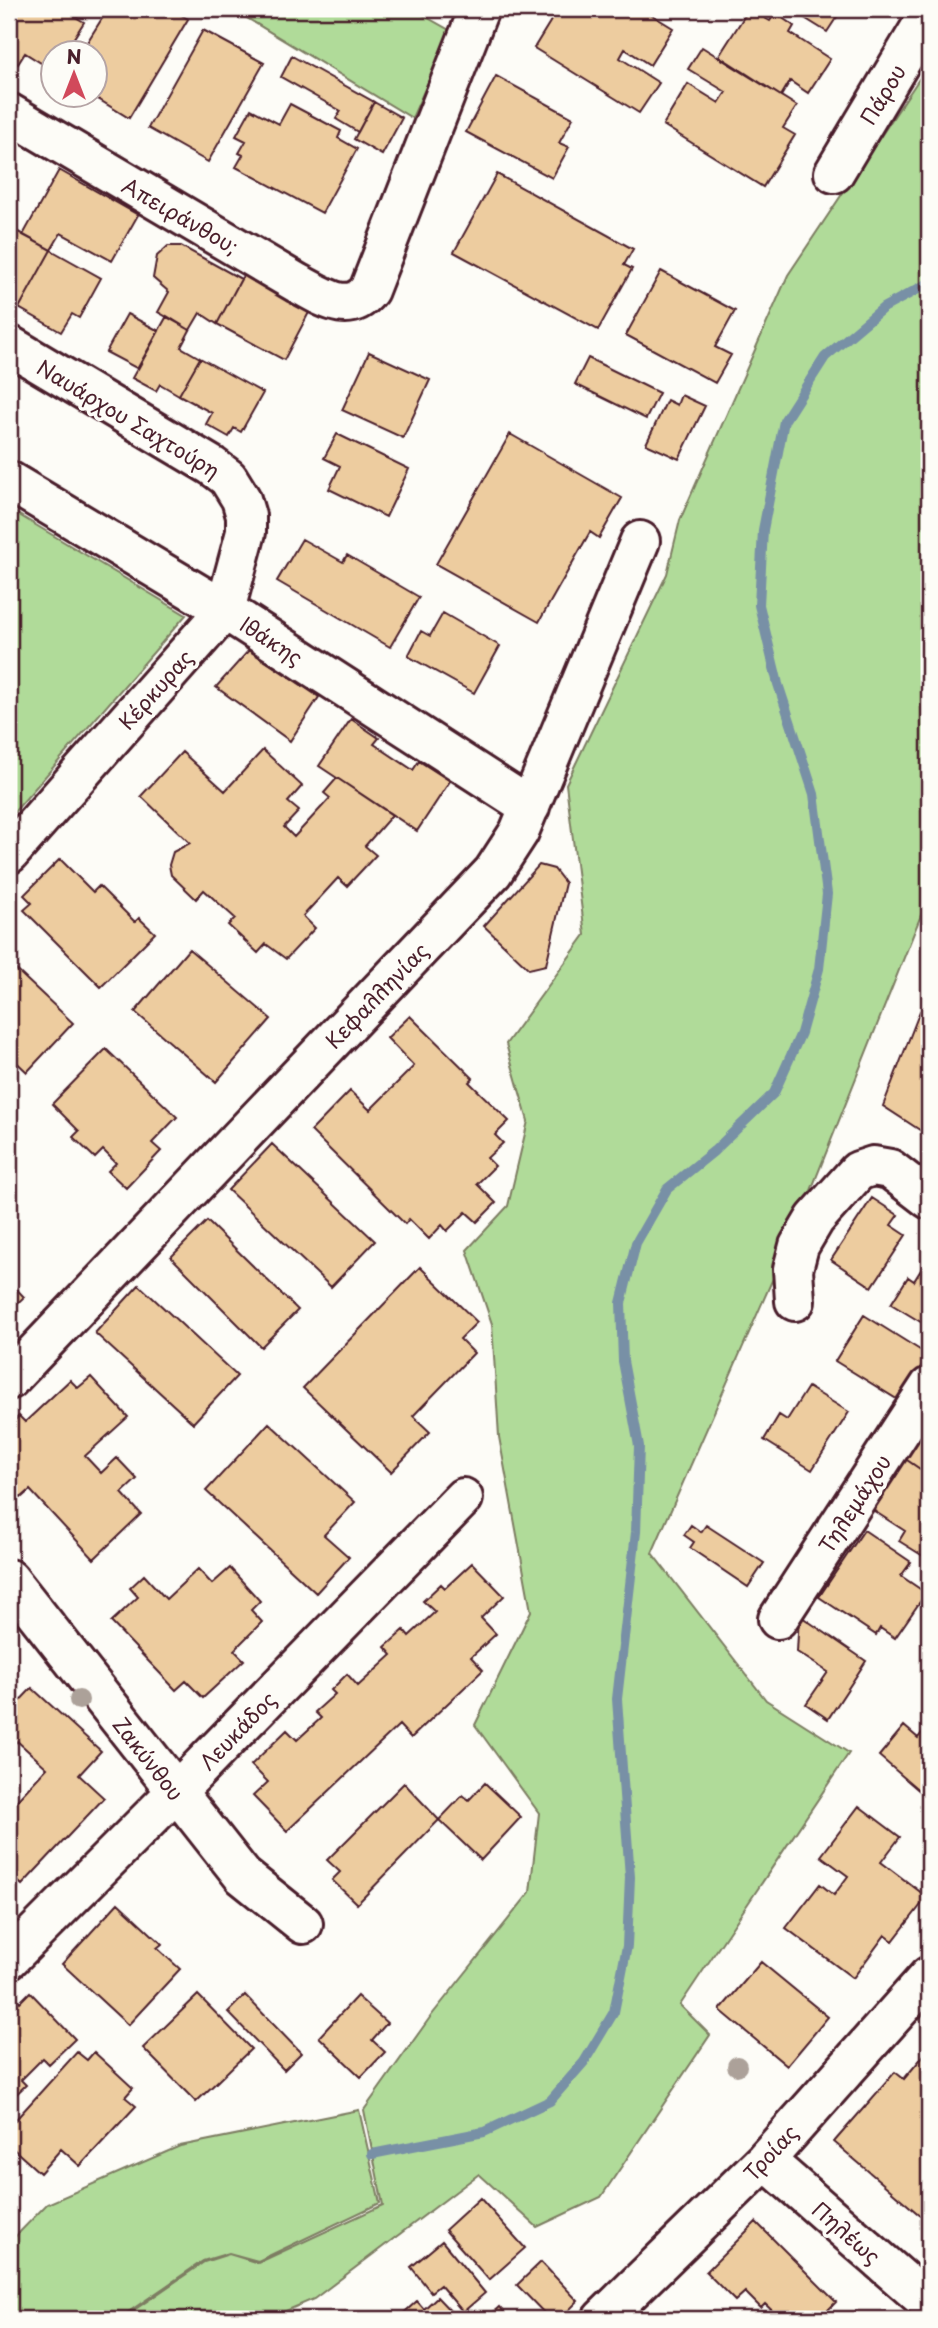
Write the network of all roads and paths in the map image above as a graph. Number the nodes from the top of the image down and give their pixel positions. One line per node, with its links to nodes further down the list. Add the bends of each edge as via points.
1 (479, 9): 3 (street, Απειράνθου;, via 369,290 357,302 333,301 297,283)
2 (929, 14): 4 (street, Πάρου)
3 (9, 114)
4 (834, 173)
5 (9, 345): 7 (street, Ναυάρχου Σαχτούρη, via 212,466 228,478)
6 (9, 481): 9 (street, Ιθάκης)
7 (241, 499): 9 (street, Κέρκυρας, via 246,533)
8 (640, 541): 10 (street, Κεφαλληνίας)
9 (225, 610): 10 (street, Ιθάκης); 11 (street, Κέρκυρας)
10 (530, 807): 14 (street, Κεφαλληνίας, via 494,872)
11 (9, 854)
12 (929, 1199): 13 (street, via 890,1169 873,1166 858,1171 814,1219 799,1245 793,1269)
13 (795, 1301)
14 (9, 1380)
15 (929, 1387): 18 (street, Τηλεμάχου)
16 (463, 1498): 19 (street, Λευκάδος)
17 (9, 1579): 19 (street, Ζακύνθου)
18 (778, 1619)
19 (176, 1792): 20 (street, Ζακύνθου, via 243,1876); 21 (street, Λευκάδος)
20 (303, 1924)
21 (9, 1959)
22 (929, 1976): 23 (street, Τροίας)
23 (765, 2160): 24 (street, Πηλέως); 25 (street, Τροίας)
24 (929, 2303)
25 (602, 2319)

